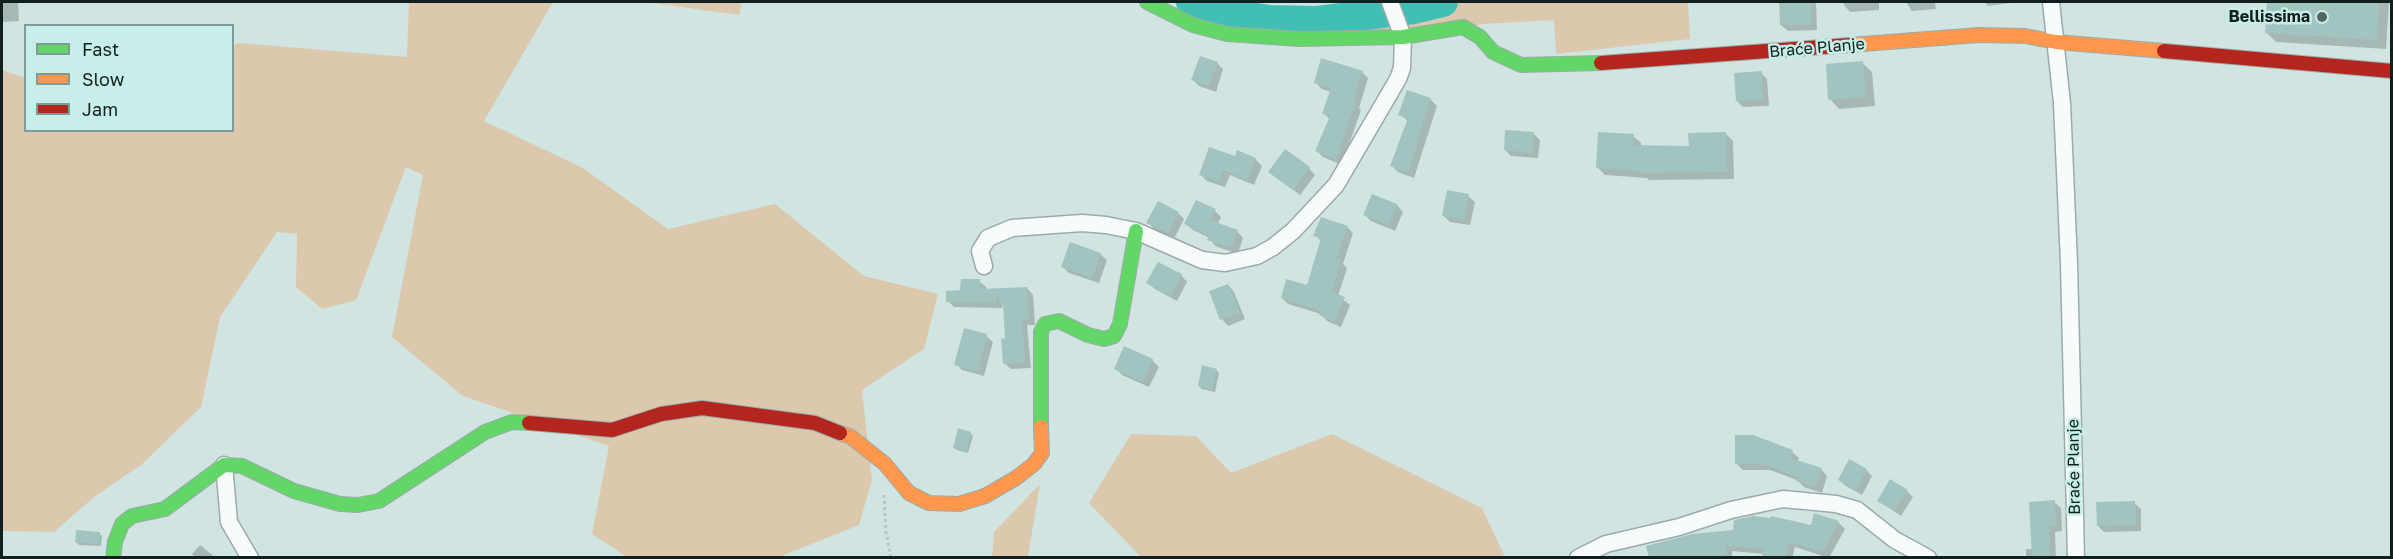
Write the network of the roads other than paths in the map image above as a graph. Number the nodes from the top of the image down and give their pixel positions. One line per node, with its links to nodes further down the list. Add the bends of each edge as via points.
1 (1147, 2): 4 (street, Braće Planje, via 1193,24 1227,34 1300,39)
2 (1389, 2): 4 (street)
3 (2051, 2): 5 (street)
4 (1400, 31): 5 (street, Braće Planje, via 1463,27 1480,37 1493,52 1521,65 1693,57 1979,35 2025,36); 7 (street, via 1402,68 1398,79 1336,185 1273,247 1257,256 1225,263 1202,260)
5 (2056, 42): 6 (street); 14 (street, Braće Planje, via 2069,263)
6 (2391, 71)
7 (1136, 231): 8 (street, via 1082,223 1012,228 988,238 980,250); 9 (street, via 1120,324 1114,336 1104,339 1088,335 1059,321 1045,324 1041,332 1042,453 1016,478 985,496 959,504 929,503 909,493 885,464 851,437 815,423 702,408 661,414 612,430 512,422 485,432 379,501 358,505 294,491 242,466)
8 (984, 266)
9 (224, 465): 10 (street, via 165,509 132,516 122,524); 11 (street, via 229,522)
10 (113, 558)
11 (250, 558)
12 (1578, 558): 13 (street, via 1606,544 1783,499 1857,510 1895,540)
13 (1928, 558)
14 (2076, 558)

